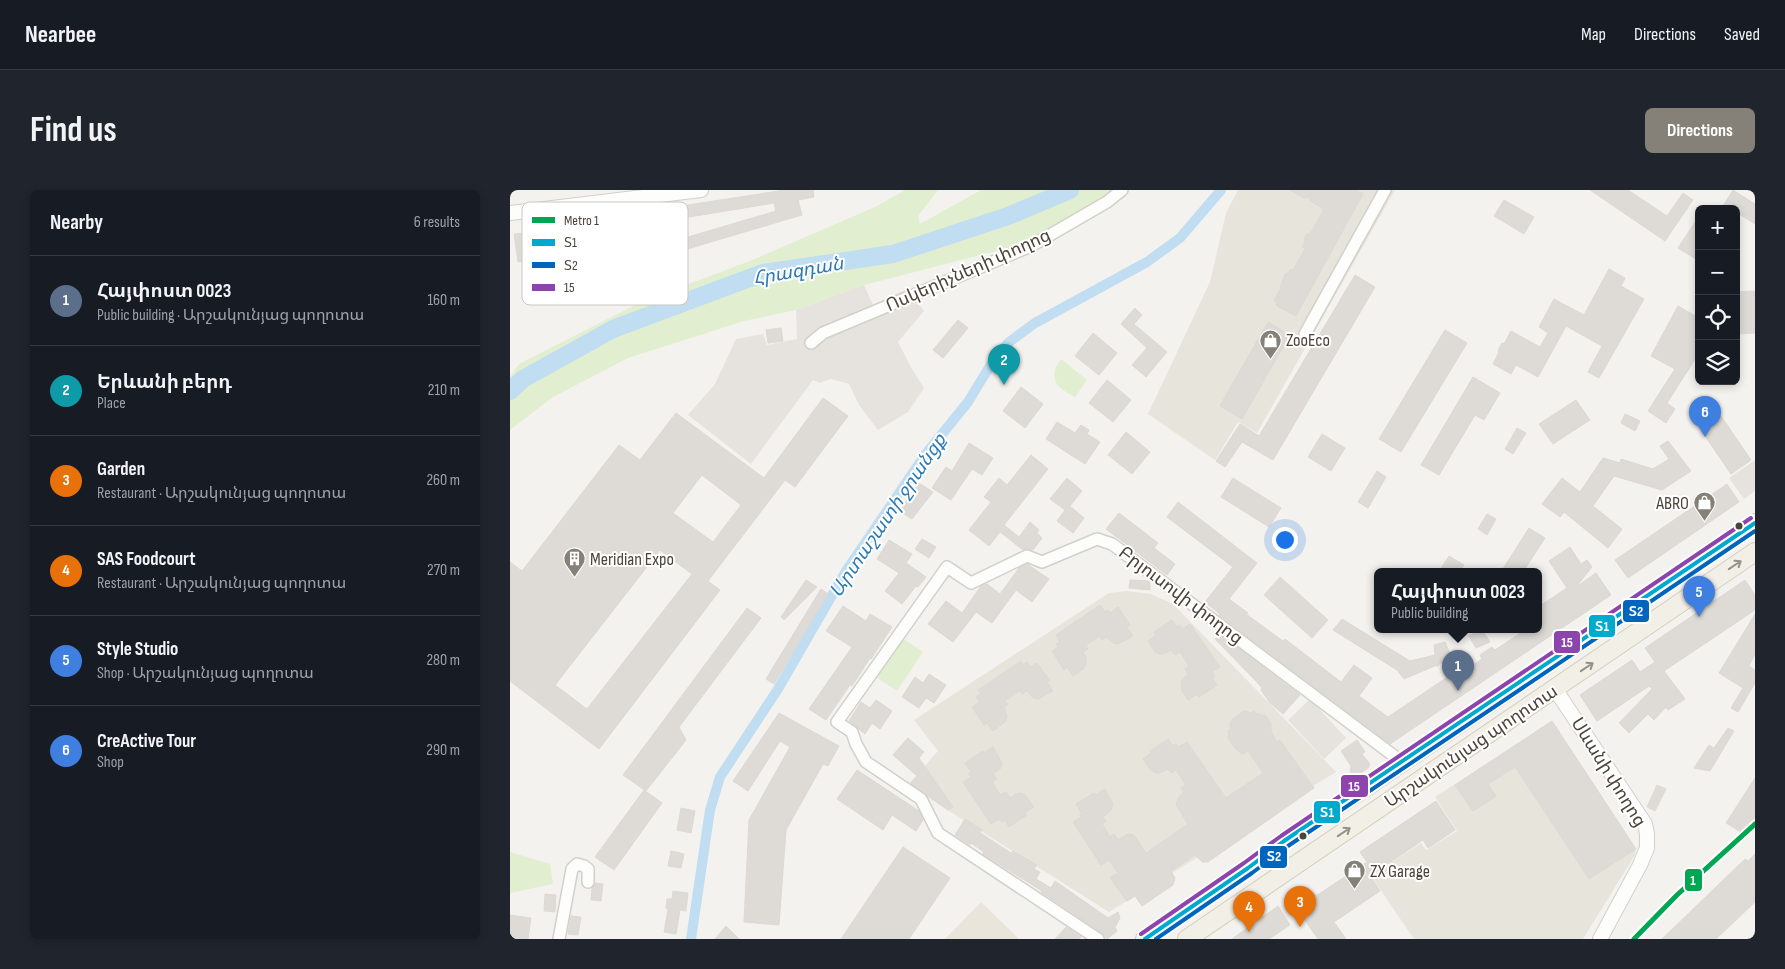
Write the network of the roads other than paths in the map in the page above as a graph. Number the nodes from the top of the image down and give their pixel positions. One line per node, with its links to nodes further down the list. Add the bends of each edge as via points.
1 (701, 190): 4 (street)
2 (1122, 190): 6 (street, Ոսկերիչների փողոց, via 1031,246 832,329)
3 (1385, 190): 5 (street)
4 (601, 202)
5 (1305, 334)
6 (811, 343)
7 (1755, 524): 10 (main road, Արշակունյաց պողոտա)
8 (1755, 552): 9 (main road, Արշակունյաց պողոտա, one-way to 8)
9 (1556, 689): 12 (main road, Արշակունյաց պողոտա, one-way to 9); 20 (street, Սևանի փողոց, via 1645,824 1647,834 1647,848 1640,865)
10 (1402, 762): 11 (main road, Արշակունյաց պողոտա); 17 (street, Բրյուսովի փողոց, via 1112,544 1097,539 1042,562 1026,556 970,583 947,567 838,722 852,732 866,762 921,799 938,833)
11 (1284, 840): 12 (main road, via 1283,850 1288,858); 13 (main road, Արշակունյաց պողոտա)
12 (1299, 862): 15 (main road, Արշակունյաց պողոտա)
13 (1248, 868): 15 (main road, via 1257,870 1261,876); 18 (main road, Արշակունյաց պողոտա)
14 (588, 882): 16 (street, via 588,869 577,864 572,869)
15 (1258, 889): 19 (main road, Արշակունյաց պողոտա)
16 (560, 933)
17 (1098, 939)
18 (1145, 939)
19 (1186, 939)
20 (1600, 939)

